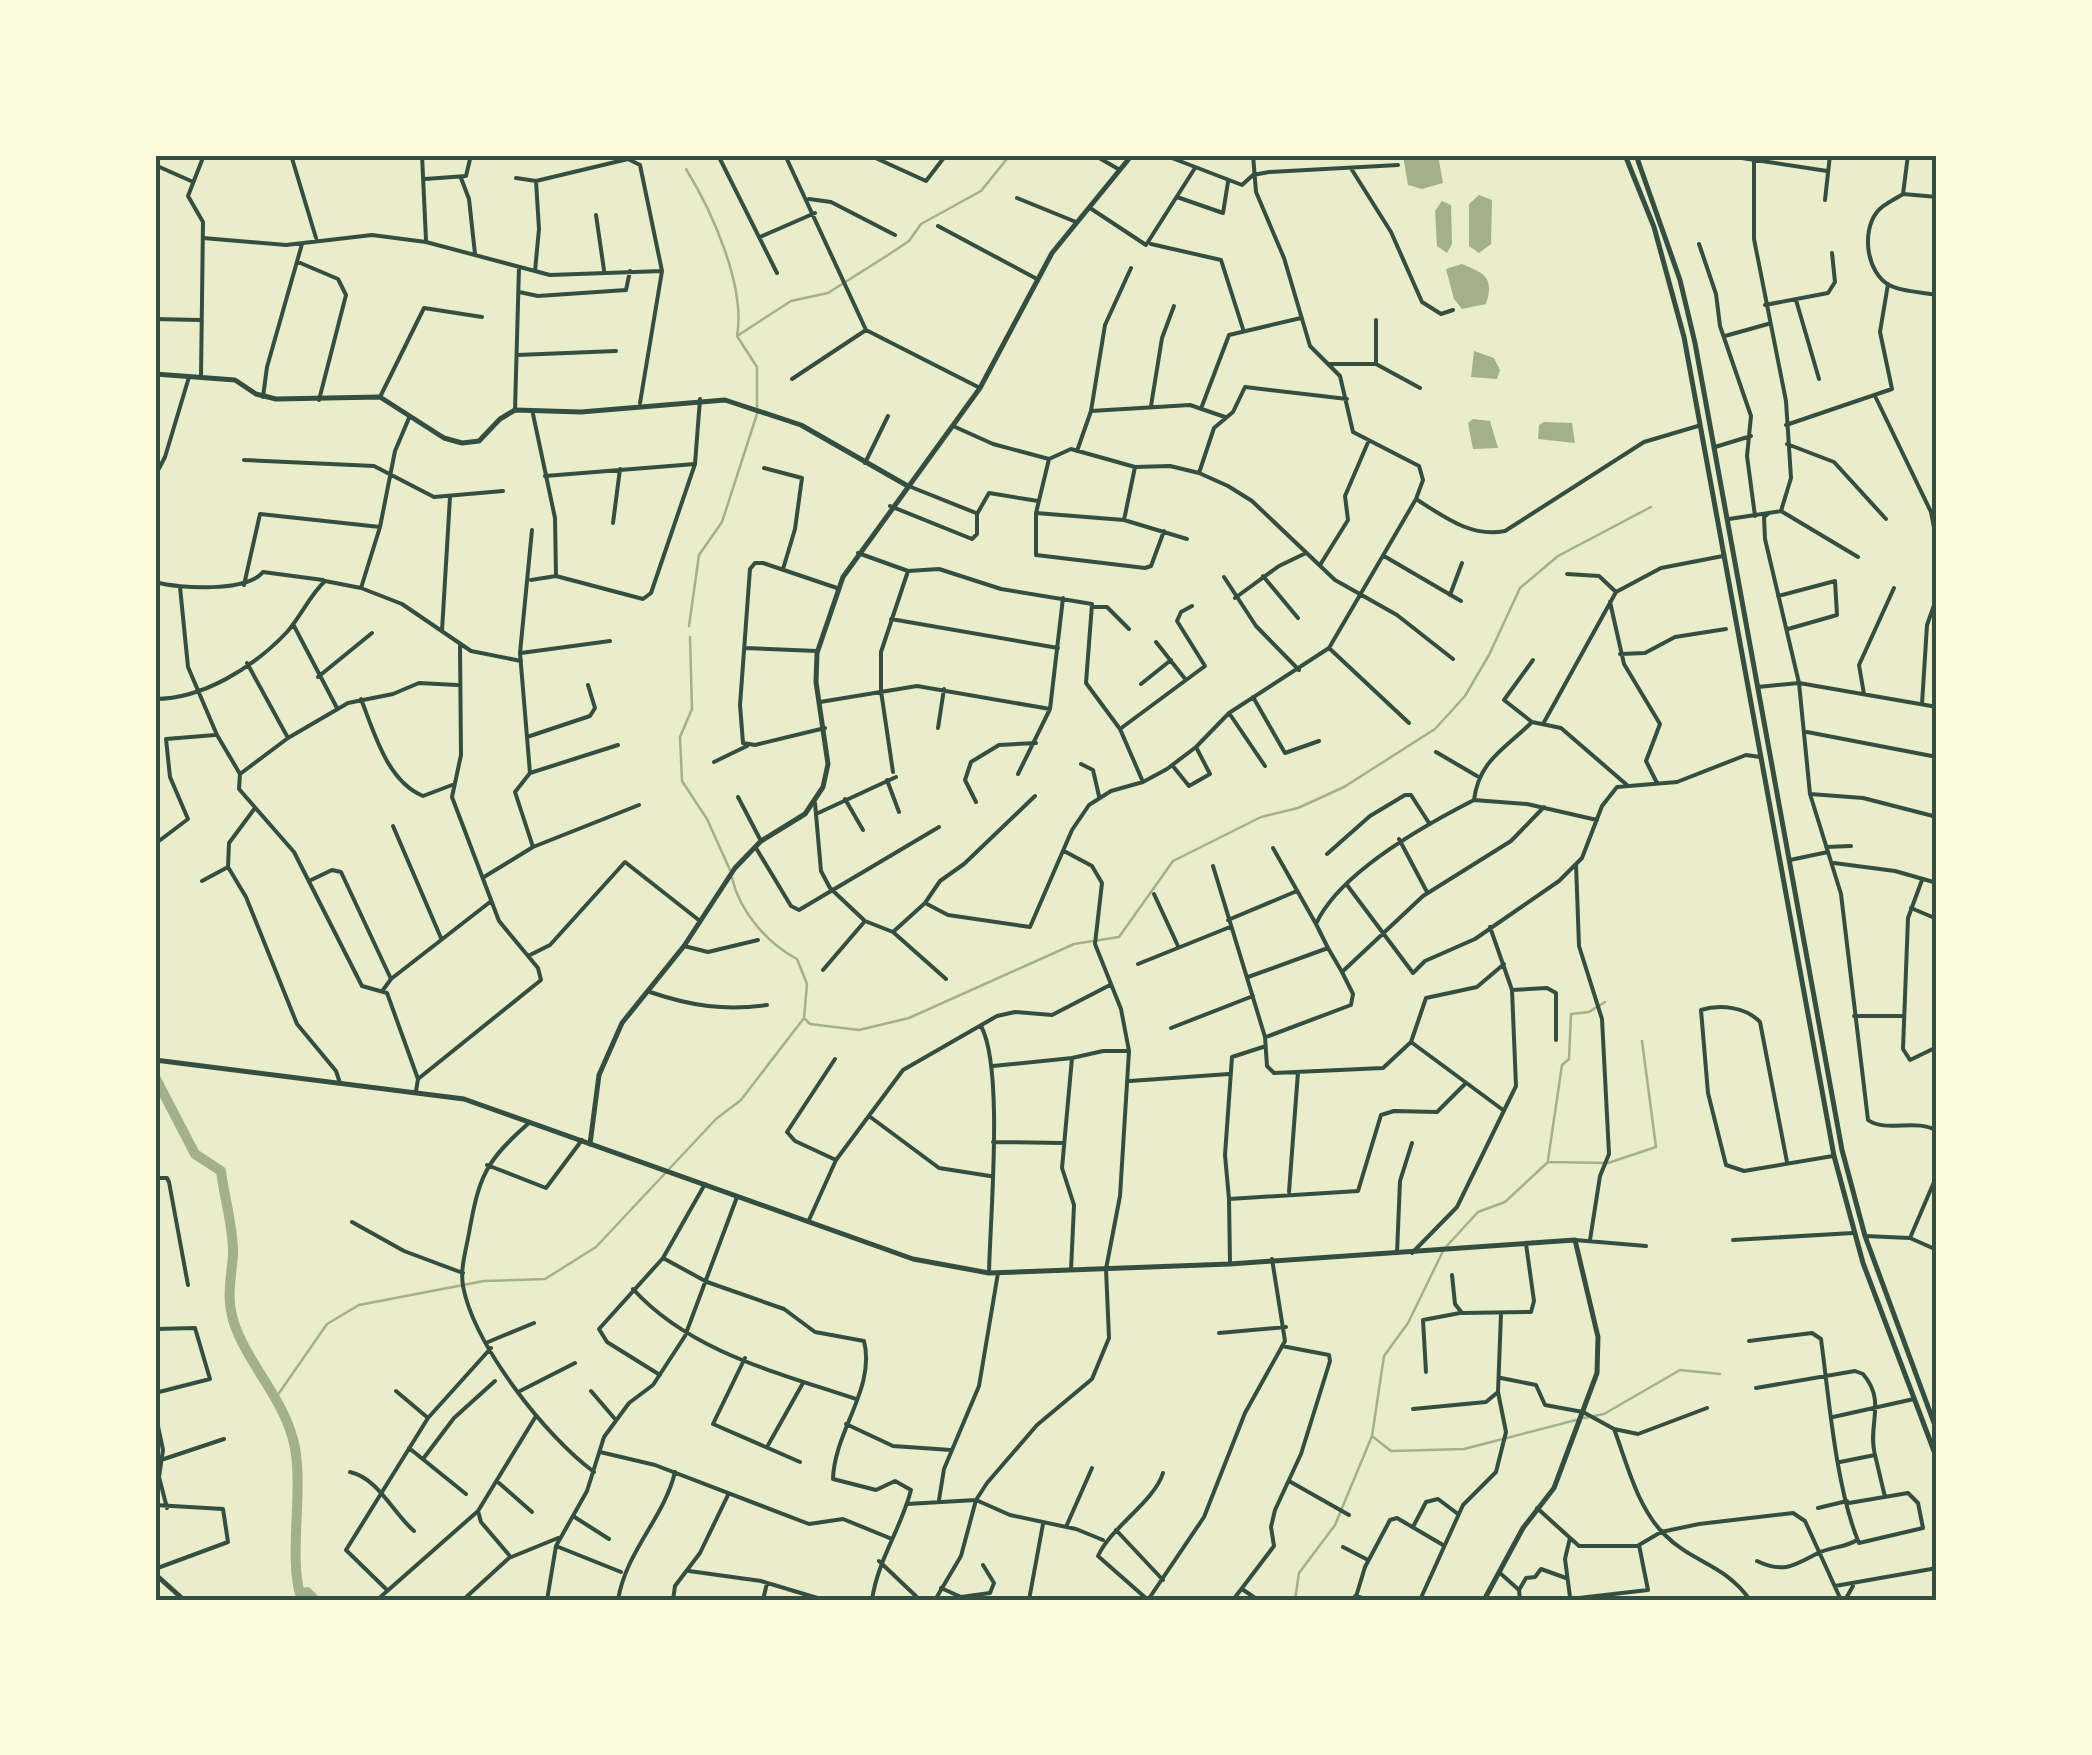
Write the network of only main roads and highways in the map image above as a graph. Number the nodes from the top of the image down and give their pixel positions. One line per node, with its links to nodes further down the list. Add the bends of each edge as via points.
1 (1132, 155): 7 (main road, via 1076,222 1037,279 980,388)
2 (1625, 155): 6 (main road, via 1672,283)
3 (1636, 155): 5 (main road, via 1680,280)
4 (155, 374): 7 (main road, via 236,380 264,398 380,397 444,438 471,443 515,410 733,402 801,425)
5 (1704, 389): 6 (main road); 8 (main road)
6 (1695, 390): 9 (main road)
7 (906, 485): 13 (main road, via 837,588 817,650 828,764 816,804 758,844 727,877 684,946 618,1030 603,1062)
8 (1743, 605): 9 (main road); 10 (main road)
9 (1732, 607): 11 (main road)
10 (1812, 984): 11 (main road); 14 (main road, via 1842,1150)
11 (1802, 986): 15 (main road, via 1853,1233)
12 (155, 1060): 13 (main road, via 464,1099)
13 (590, 1144): 20 (main road, via 926,1263 989,1273 1576,1240 1600,1352 1554,1488)
14 (1903, 1337): 15 (main road); 16 (main road)
15 (1893, 1340): 17 (main road)
16 (1937, 1430)
17 (1937, 1459)
18 (155, 1572): 19 (main road)
19 (184, 1600)
20 (1484, 1600)

